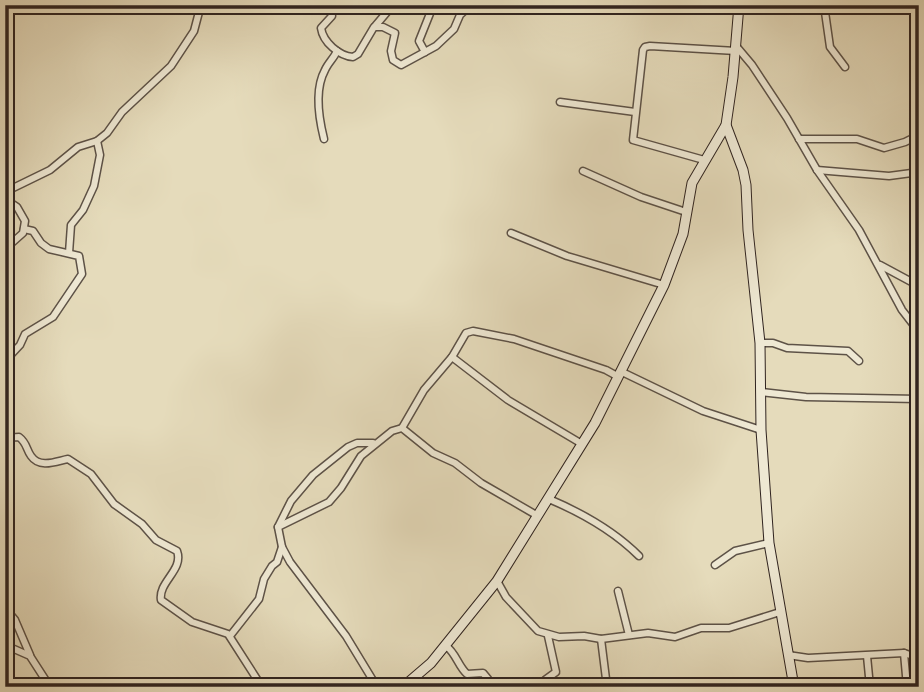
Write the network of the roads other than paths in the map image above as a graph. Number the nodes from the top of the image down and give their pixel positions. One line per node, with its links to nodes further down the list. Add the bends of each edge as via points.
1 (203, 5): 19 (street, via 194,31 172,66 122,111)
2 (330, 5): 10 (street, via 332,16 321,33)
3 (393, 5): 8 (street)
4 (471, 5): 11 (street, via 447,37)
5 (739, 5): 9 (main road)
6 (824, 5): 12 (street, via 830,47)
7 (431, 10): 11 (street, via 419,41)
8 (376, 25): 10 (street, via 355,56); 11 (street, via 395,33 391,55 398,64)
9 (736, 48): 14 (street, via 645,47); 15 (main road); 18 (street)
10 (337, 51): 17 (street, via 320,87)
11 (425, 52)
12 (845, 67)
13 (559, 102): 14 (street)
14 (635, 112): 20 (street, via 635,142)
15 (726, 124): 20 (main road); 34 (main road, via 746,185)
16 (919, 135): 18 (street, via 884,148 857,139)
17 (324, 139)
18 (799, 139): 21 (street)
19 (97, 141): 24 (street, via 78,147 50,170 11,189); 29 (street, via 100,155 94,186 71,225)
20 (704, 160): 25 (main road, via 692,183)
21 (817, 170): 23 (street, via 888,176); 30 (street)
22 (583, 171): 25 (street)
23 (919, 172)
24 (7, 201): 26 (street, via 22,213)
25 (686, 212): 31 (main road)
26 (24, 229): 28 (street); 29 (street, via 33,231 49,249)
27 (511, 233): 31 (street, via 567,256)
28 (5, 249)
29 (69, 253): 36 (street, via 81,260 82,274 76,285 53,317 25,334)
30 (880, 265): 32 (street); 33 (street, via 891,292)
31 (664, 285): 38 (main road)
32 (919, 286)
33 (919, 332)
34 (760, 343): 37 (street, via 848,351); 39 (main road)
35 (452, 357): 38 (street, via 466,333 480,331); 41 (street, via 424,390); 45 (street, via 508,400)
36 (5, 360)
37 (859, 361)
38 (619, 373): 42 (street, via 703,411); 45 (main road)
39 (761, 392): 40 (street); 42 (main road)
40 (919, 399)
41 (402, 428): 44 (street); 47 (street, via 433,453)
42 (761, 430): 49 (main road)
43 (5, 439): 58 (street, via 19,437 40,462 68,459 91,474 114,504 136,518 156,540 177,551 178,563 161,600 191,622)
44 (375, 443): 48 (street, via 329,502); 48 (street, via 348,447 313,475 290,500)
45 (582, 444): 46 (main road)
46 (549, 499): 47 (main road); 51 (street, via 577,511)
47 (538, 516): 53 (main road)
48 (278, 527): 50 (street)
49 (769, 543): 52 (street, via 735,551); 56 (main road)
50 (282, 547): 58 (street, via 264,579 259,599); 70 (street)
51 (639, 556)
52 (715, 565)
53 (497, 581): 59 (street, via 506,597); 62 (main road)
54 (618, 591): 57 (street)
55 (5, 608): 65 (street)
56 (780, 612): 57 (street, via 729,628 701,628 679,636); 64 (main road)
57 (629, 635): 60 (street)
58 (230, 636): 69 (street)
59 (548, 636): 60 (street); 73 (street, via 556,670 545,680)
60 (601, 639): 74 (street)
61 (5, 645): 65 (street)
62 (446, 646): 71 (main road); 72 (street, via 462,670 483,673)
63 (904, 653): 66 (street); 67 (street); 77 (street)
64 (788, 655): 66 (street); 75 (main road)
65 (30, 656): 68 (street)
66 (867, 656): 76 (street)
67 (919, 658)
68 (50, 687)
69 (262, 687)
70 (377, 687)
71 (403, 687)
72 (490, 687)
73 (545, 687)
74 (607, 687)
75 (794, 687)
76 (870, 687)
77 (907, 687)

